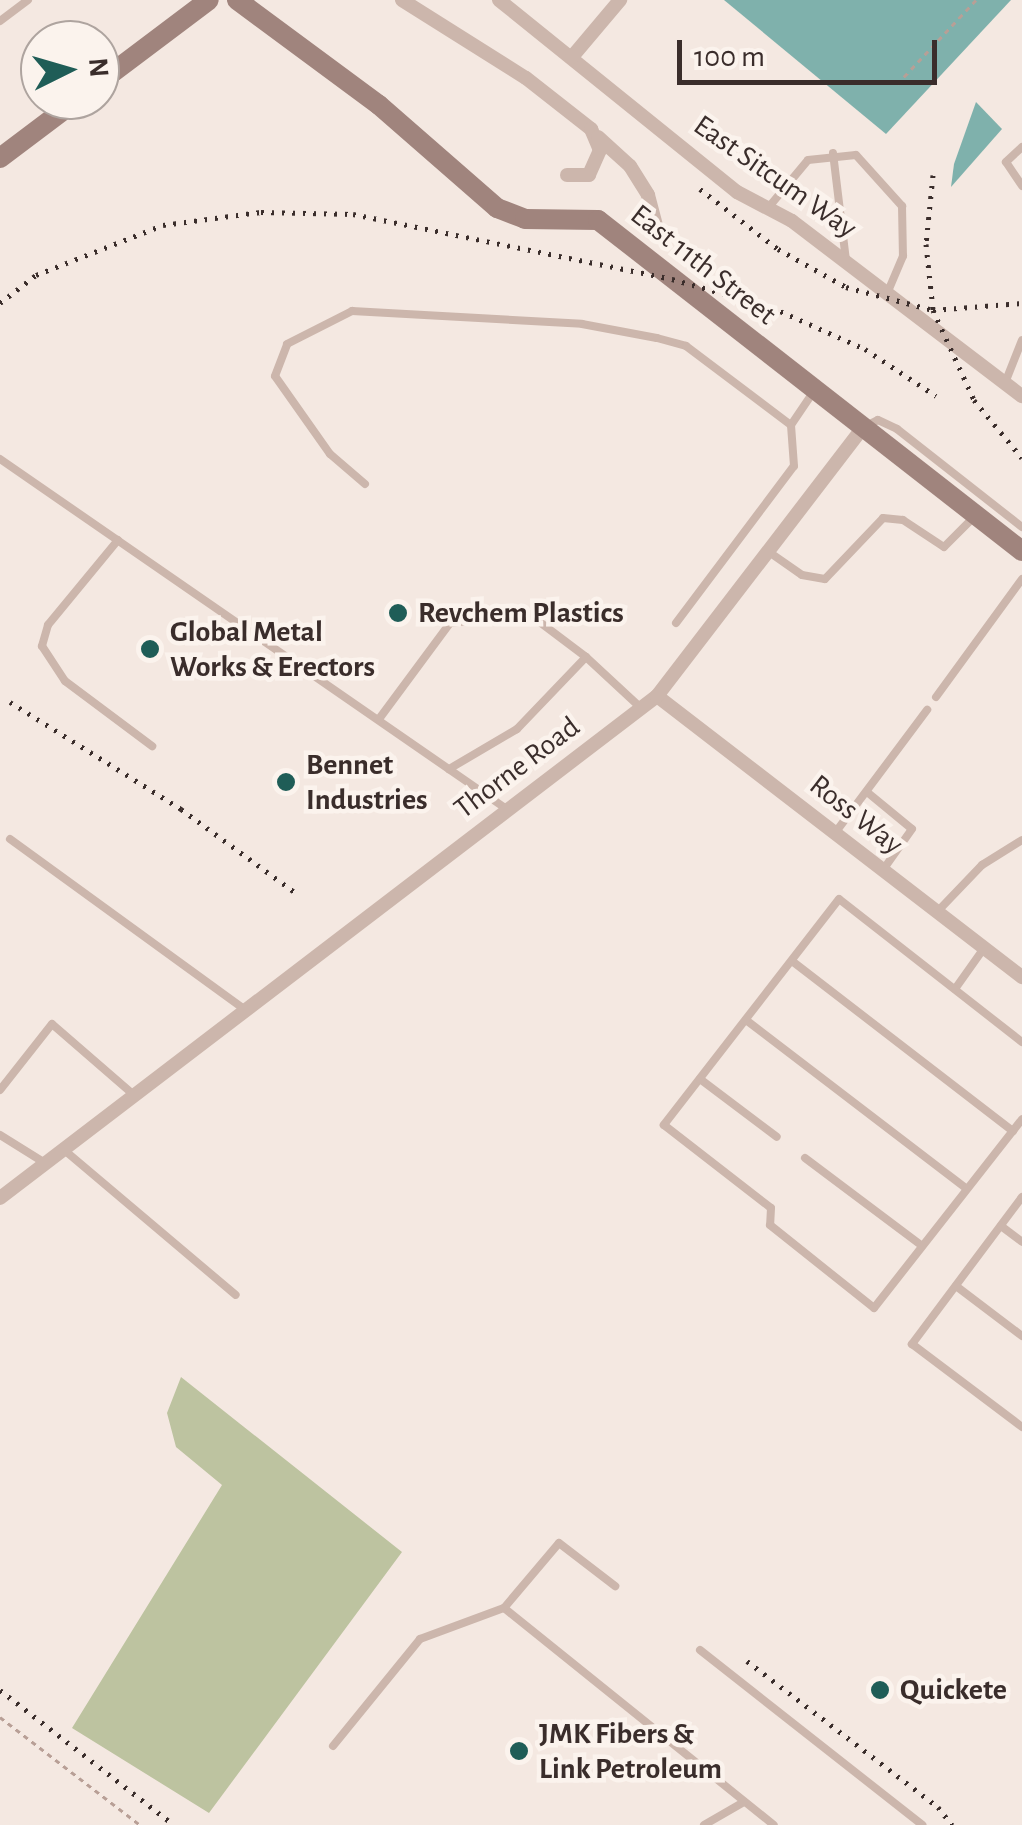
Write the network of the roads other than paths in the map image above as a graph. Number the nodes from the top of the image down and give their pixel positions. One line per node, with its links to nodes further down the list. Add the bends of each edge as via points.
1 (28, 0): 7 (lane)
2 (209, 0): 9 (street)
3 (237, 0): 23 (street, East 11th Street, via 379,104 485,200 525,219 598,220)
4 (402, 0): 11 (street, East 11th Street, via 526,78)
5 (499, 0): 8 (street, East Sitcum Way)
6 (620, 0): 8 (street)
7 (0, 21)
8 (572, 58): 17 (street, East Sitcum Way, via 737,192)
9 (120, 67)
10 (50, 120): 14 (street)
11 (597, 137): 15 (street, via 600,150 589,176); 18 (street, East 11th Street, via 630,166 648,195)
12 (1022, 147): 16 (lane, via 1006,162)
13 (833, 153): 17 (lane, via 808,160); 19 (lane); 20 (lane, via 856,155 902,206 903,256)
14 (0, 158)
15 (567, 175)
16 (1022, 186)
17 (768, 208): 19 (street, East Sitcum Way)
18 (658, 237)
19 (846, 260): 20 (street, East Sitcum Way)
20 (888, 291): 22 (street, East Sitcum Way)
21 (1022, 340): 22 (lane)
22 (1005, 383): 24 (street, East Sitcum Way)
23 (814, 392): 25 (lane); 26 (street, East 11th Street)
24 (1022, 396)
25 (791, 425): 28 (lane, via 686,346 657,338 582,324 352,311 287,344 275,376 330,454); 35 (lane, via 794,466)
26 (863, 428): 29 (street, East 11th Street); 30 (lane, via 878,420 897,430); 32 (street, Thorne Road)
27 (0, 460): 31 (lane)
28 (366, 484)
29 (976, 515): 32 (lane, via 944,547 903,520 883,518 826,579 802,575); 33 (street, East 11th Street)
30 (1022, 527)
31 (118, 540): 41 (lane); 42 (lane, via 48,625 42,646 65,680)
32 (770, 552): 37 (street, Thorne Road)
33 (1022, 552)
34 (1022, 580): 38 (lane)
35 (676, 623)
36 (586, 657): 39 (lane); 41 (lane, via 529,614 450,623); 43 (lane, via 518,728)
37 (657, 696): 39 (street, Thorne Road); 46 (street, Ross Way)
38 (936, 696)
39 (641, 708): 45 (street, Thorne Road)
40 (927, 710): 44 (lane)
41 (379, 719): 43 (lane)
42 (152, 746)
43 (449, 769): 45 (lane)
44 (866, 792): 46 (lane); 49 (lane, via 912,829)
45 (508, 810): 55 (street, Thorne Road)
46 (836, 834): 49 (street, Ross Way)
47 (10, 839): 55 (lane)
48 (1022, 840): 50 (lane, via 982,866)
49 (883, 870): 50 (street, Ross Way)
50 (936, 912): 51 (street, Ross Way)
51 (984, 948): 53 (street, Ross Way); 54 (lane)
52 (792, 961): 54 (lane, via 840,899); 56 (lane); 62 (lane)
53 (1022, 978)
54 (955, 989): 57 (lane)
55 (245, 1010): 60 (street, Thorne Road)
56 (746, 1020): 58 (lane); 68 (lane)
57 (1022, 1042)
58 (700, 1079): 64 (lane); 73 (lane, via 664,1125 770,1208 770,1225 874,1308)
59 (0, 1090): 60 (lane, via 52,1024)
60 (134, 1095): 65 (street, Thorne Road)
61 (1022, 1120): 62 (lane)
62 (1013, 1131): 68 (lane)
63 (0, 1135): 67 (lane)
64 (777, 1136)
65 (63, 1149): 67 (street, Thorne Road); 75 (lane)
66 (805, 1158): 73 (lane)
67 (45, 1163): 69 (street, Thorne Road)
68 (967, 1189): 73 (lane)
69 (0, 1198)
70 (1022, 1198): 71 (lane)
71 (1001, 1226): 72 (lane); 74 (lane)
72 (1022, 1242)
73 (922, 1246)
74 (956, 1286): 76 (lane); 77 (lane, via 912,1344)
75 (236, 1295)
76 (1022, 1336)
77 (1022, 1427)
78 (615, 1586): 79 (lane, via 559,1543)
79 (504, 1608): 81 (lane, via 420,1640); 82 (lane)
80 (700, 1650): 85 (lane)
81 (333, 1746)
82 (744, 1802): 83 (lane); 84 (lane)
83 (704, 1825)
84 (774, 1825)
85 (922, 1825)

